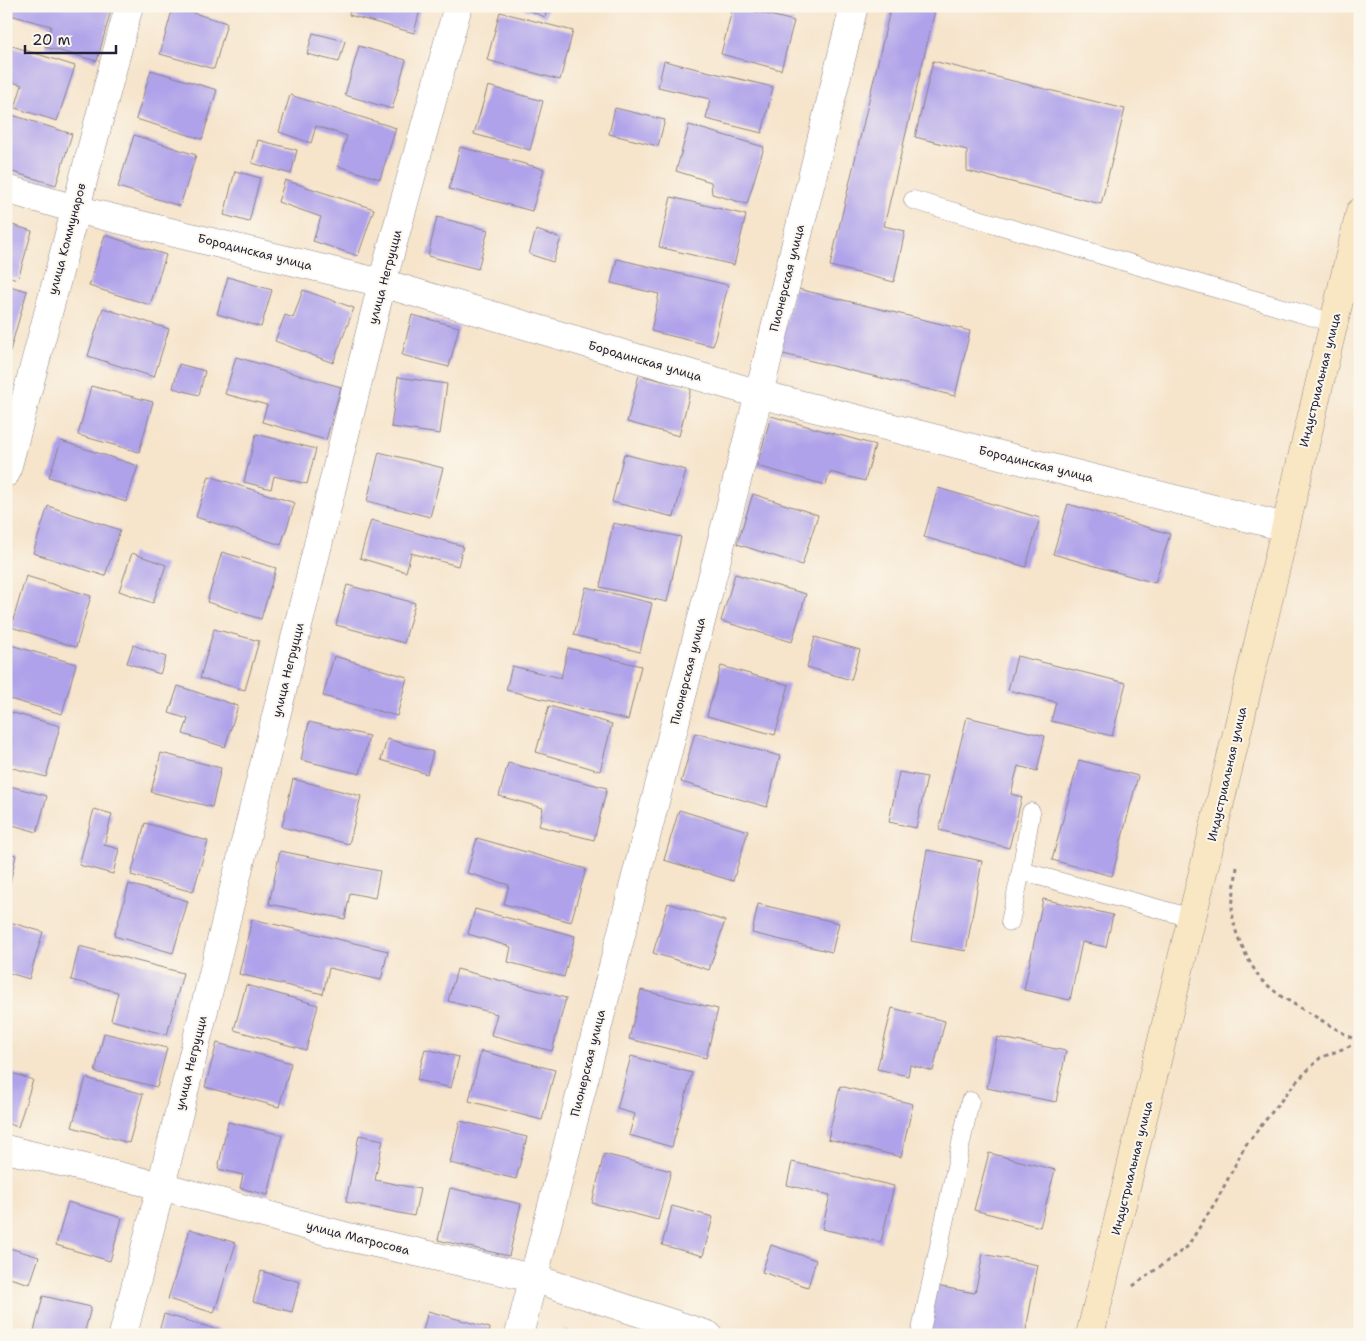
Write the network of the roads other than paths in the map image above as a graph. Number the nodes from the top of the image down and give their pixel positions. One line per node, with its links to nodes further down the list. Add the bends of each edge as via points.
1 (129, 6): 6 (street, улица Коммунаров)
2 (458, 6): 8 (street, улица Негруцци)
3 (854, 6): 10 (street, Пионерская улица)
4 (6, 189): 6 (street, Бородинская улица)
5 (913, 200): 9 (lane)
6 (75, 209): 8 (street, Бородинская улица); 11 (street, улица Коммунаров)
7 (1360, 212): 9 (main road, Индустриальная улица)
8 (382, 283): 10 (street, Бородинская улица); 19 (street, улица Негруцци)
9 (1334, 324): 12 (main road, Индустриальная улица)
10 (759, 394): 12 (street, Бородинская улица); 20 (street, Пионерская улица)
11 (6, 472)
12 (1285, 527): 15 (main road, Индустриальная улица)
13 (1030, 812): 14 (lane)
14 (1021, 871): 15 (lane); 16 (lane)
15 (1192, 918): 21 (main road, Индустриальная улица)
16 (1010, 922)
17 (970, 1101): 25 (lane)
18 (6, 1149): 19 (street, улица Матросова)
19 (161, 1186): 20 (street, улица Матросова, via 348,1237); 22 (street, улица Негруцци)
20 (533, 1278): 23 (street, Пионерская улица); 24 (street, улица Матросова)
21 (1093, 1322)
22 (123, 1335)
23 (519, 1335)
24 (708, 1335)
25 (920, 1335)

